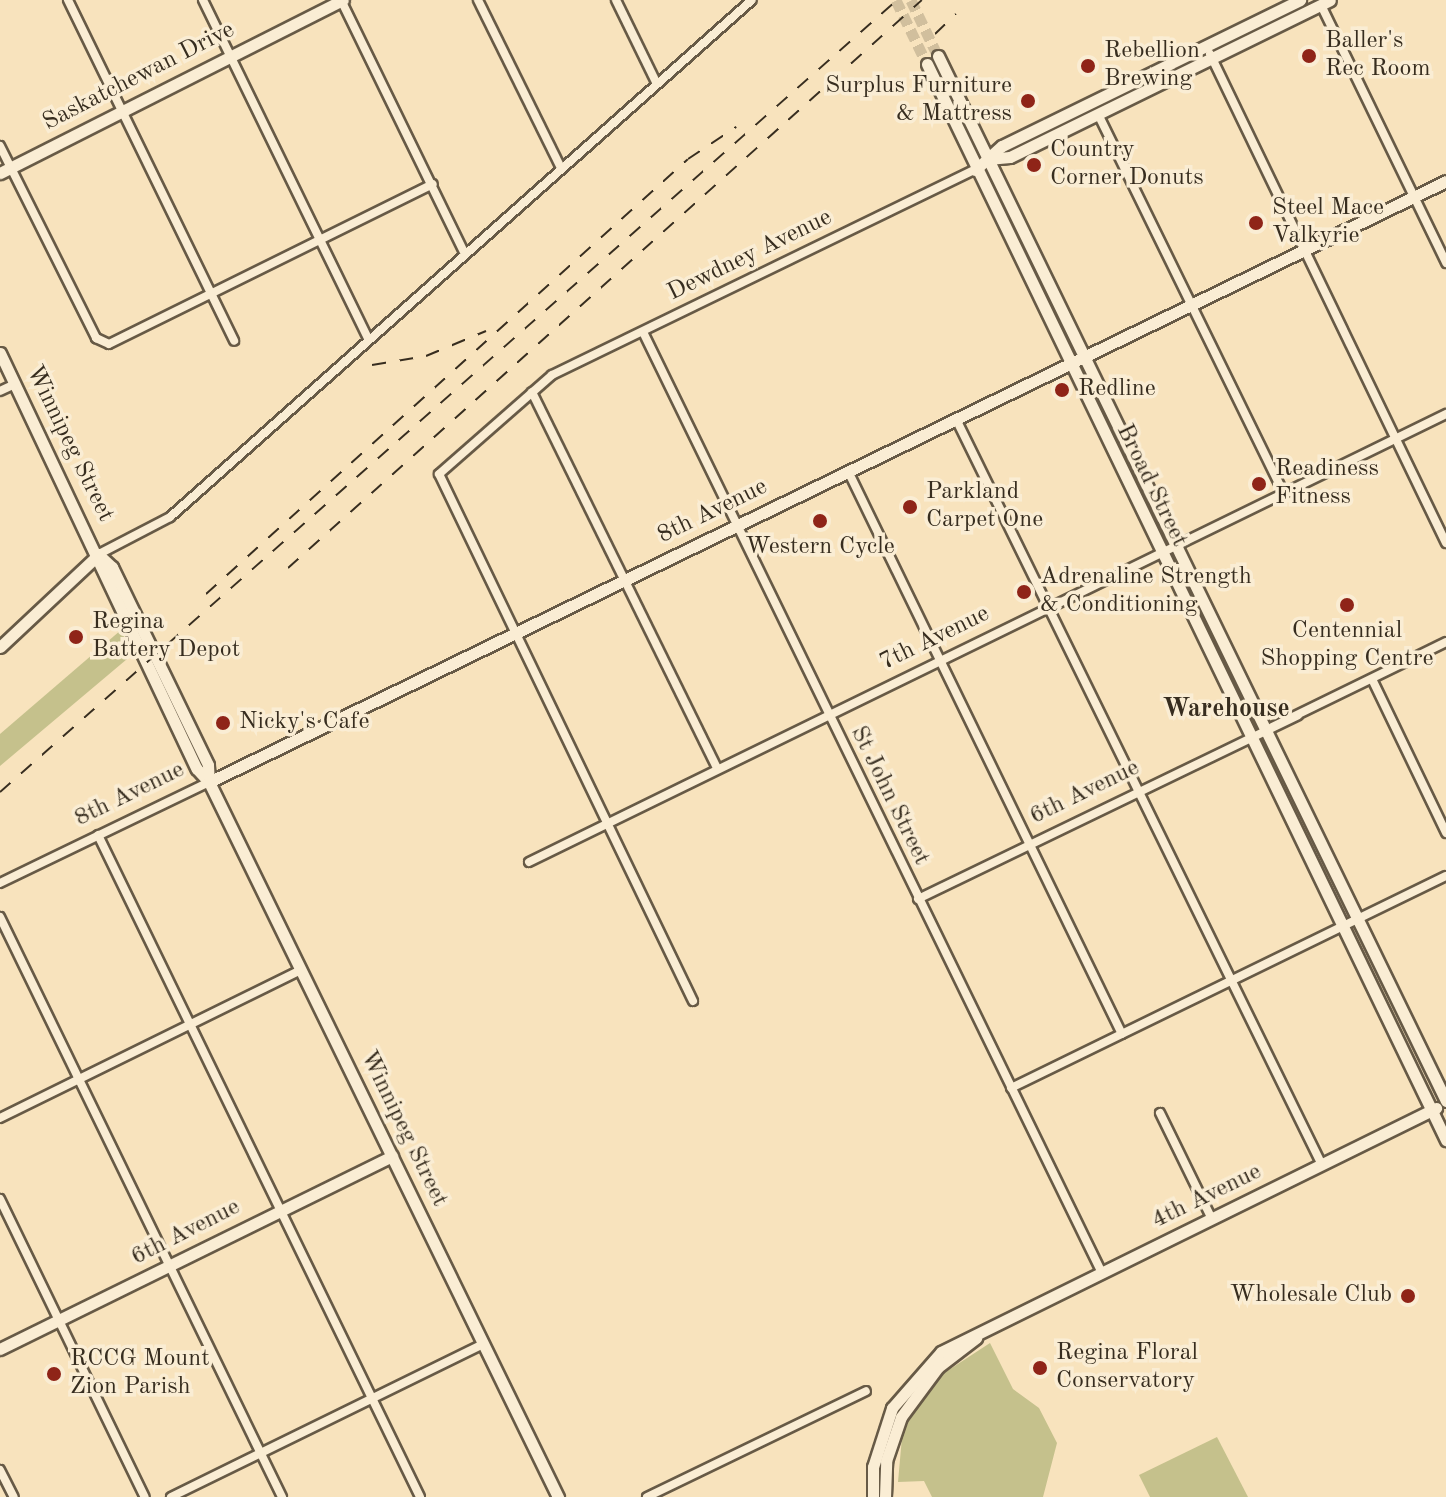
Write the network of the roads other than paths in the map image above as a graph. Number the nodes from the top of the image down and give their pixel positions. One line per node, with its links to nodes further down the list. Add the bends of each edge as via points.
1 (68, 0): 15 (street)
2 (203, 0): 10 (street)
3 (342, 0): 10 (main road, Saskatchewan Drive); 23 (street)
4 (478, 0): 19 (street)
5 (616, 0): 14 (street)
6 (752, 0): 14 (street)
7 (1300, 0): 9 (main road, Dewdney Avenue)
8 (1326, 2): 12 (main road, Dewdney Avenue); 24 (street)
9 (1206, 46): 12 (street); 18 (main road, Dewdney Avenue, via 1002,146)
10 (230, 56): 15 (main road, Saskatchewan Drive); 25 (street)
11 (938, 56): 18 (main road, Broad Street)
12 (1212, 58): 16 (main road, Dewdney Avenue); 26 (street)
13 (927, 64): 21 (main road, Broad Street)
14 (657, 84): 19 (street)
15 (122, 108): 20 (main road, Saskatchewan Drive); 29 (street)
16 (1098, 114): 18 (main road, Dewdney Avenue, via 1010,157); 30 (street)
17 (0, 146): 20 (street)
18 (988, 159): 21 (main road, Dewdney Avenue); 35 (main road, Broad Street)
19 (561, 168): 27 (street)
20 (5, 170): 29 (street, via 96,338 109,344)
21 (975, 170): 31 (street, Dewdney Avenue); 36 (main road, Broad Street)
22 (1446, 181): 24 (main road, 8th Avenue)
23 (433, 184): 25 (street); 27 (street)
24 (1414, 197): 26 (main road, 8th Avenue); 28 (street)
25 (321, 239): 29 (street); 32 (street)
26 (1303, 250): 30 (main road, 8th Avenue); 42 (street)
27 (465, 254): 32 (street)
28 (1446, 263)
29 (211, 294): 33 (street)
30 (1191, 305): 35 (main road, 8th Avenue); 44 (street)
31 (644, 334): 39 (street, Dewdney Avenue, via 552,375); 45 (street, St John Street)
32 (369, 340): 49 (street, via 170,517)
33 (234, 341)
34 (0, 353): 37 (main road, Winnipeg Street)
35 (1084, 357): 36 (main road, 8th Avenue); 47 (main road, Broad Street)
36 (1067, 365): 41 (main road, 8th Avenue); 48 (main road, Broad Street)
37 (15, 384): 38 (street); 49 (main road, Winnipeg Street)
38 (0, 391)
39 (532, 392): 50 (street); 52 (street, Dewdney Avenue, via 439,474)
40 (1446, 414): 42 (street, 7th Avenue)
41 (956, 419): 43 (main road, 8th Avenue); 51 (street)
42 (1395, 439): 44 (street, 7th Avenue); 46 (street)
43 (848, 471): 45 (main road, 8th Avenue); 55 (street)
44 (1284, 493): 47 (street, 7th Avenue)
45 (734, 527): 50 (main road, 8th Avenue); 57 (street, St John Street)
46 (1446, 543)
47 (1175, 545): 48 (street, 7th Avenue); 58 (main road, Broad Street)
48 (1159, 552): 51 (street, 7th Avenue); 59 (main road, Broad Street)
49 (99, 554): 54 (main road); 61 (main road, Winnipeg Street, via 183,741)
50 (625, 580): 52 (main road, 8th Avenue); 60 (street)
51 (1048, 606): 55 (street, 7th Avenue); 62 (street)
52 (514, 634): 61 (main road, 8th Avenue); 63 (street)
53 (1446, 642): 56 (street, 6th Avenue)
54 (0, 647)
55 (940, 659): 57 (street, 7th Avenue); 66 (street)
56 (1372, 679): 58 (street, 6th Avenue); 64 (street)
57 (826, 715): 60 (street, 7th Avenue); 70 (street, St John Street)
58 (1268, 729): 59 (street, 6th Avenue); 72 (main road, Broad Street)
59 (1251, 738): 62 (street, 6th Avenue); 73 (main road, Broad Street)
60 (717, 768): 63 (street, 7th Avenue)
61 (209, 782): 65 (street, 8th Avenue); 74 (main road, Winnipeg Street)
62 (1140, 791): 66 (street, 6th Avenue); 75 (street)
63 (606, 823): 67 (street, 7th Avenue); 76 (street)
64 (1446, 833)
65 (98, 835): 69 (street, 8th Avenue); 77 (street)
66 (1029, 845): 70 (street, 6th Avenue); 78 (street)
67 (529, 862)
68 (1446, 876): 72 (street)
69 (0, 883)
70 (918, 899): 80 (street, St John Street)
71 (0, 917): 79 (street)
72 (1356, 919): 73 (street); 81 (main road, Broad Street)
73 (1341, 926): 75 (street); 82 (main road, Broad Street)
74 (301, 970): 77 (street); 86 (main road, Winnipeg Street)
75 (1232, 979): 78 (street); 87 (street)
76 (693, 1001)
77 (191, 1024): 79 (street); 89 (street)
78 (1122, 1034): 80 (street)
79 (79, 1078): 84 (street); 91 (street)
80 (1011, 1088): 92 (street, St John Street)
81 (1446, 1102): 82 (main road, 4th Avenue)
82 (1431, 1110): 85 (main road, Broad Street); 87 (main road, 4th Avenue)
83 (1160, 1113): 90 (street)
84 (0, 1118)
85 (1446, 1140)
86 (392, 1156): 89 (main road, 6th Avenue); 95 (main road, Winnipeg Street)
87 (1322, 1165): 90 (main road, 4th Avenue)
88 (0, 1199): 93 (street)
89 (281, 1210): 91 (main road, 6th Avenue); 98 (street)
90 (1212, 1219): 92 (main road, 4th Avenue)
91 (170, 1265): 93 (main road, 6th Avenue); 99 (street)
92 (1102, 1273): 94 (main road, 4th Avenue)
93 (58, 1321): 96 (main road, 6th Avenue); 102 (street)
94 (987, 1331): 108 (main road, via 941,1352 908,1385 879,1440); 109 (main road, via 938,1367 901,1417 886,1461)
95 (484, 1344): 98 (street); 106 (main road, Winnipeg Street)
96 (0, 1349)
97 (866, 1391): 107 (street)
98 (373, 1399): 99 (street); 105 (street)
99 (261, 1453): 103 (street); 104 (street)
100 (0, 1470): 101 (street)
101 (14, 1497)
102 (145, 1497)
103 (171, 1497)
104 (282, 1497)
105 (420, 1497)
106 (558, 1497)
107 (647, 1497)
108 (873, 1497)
109 (885, 1497)

